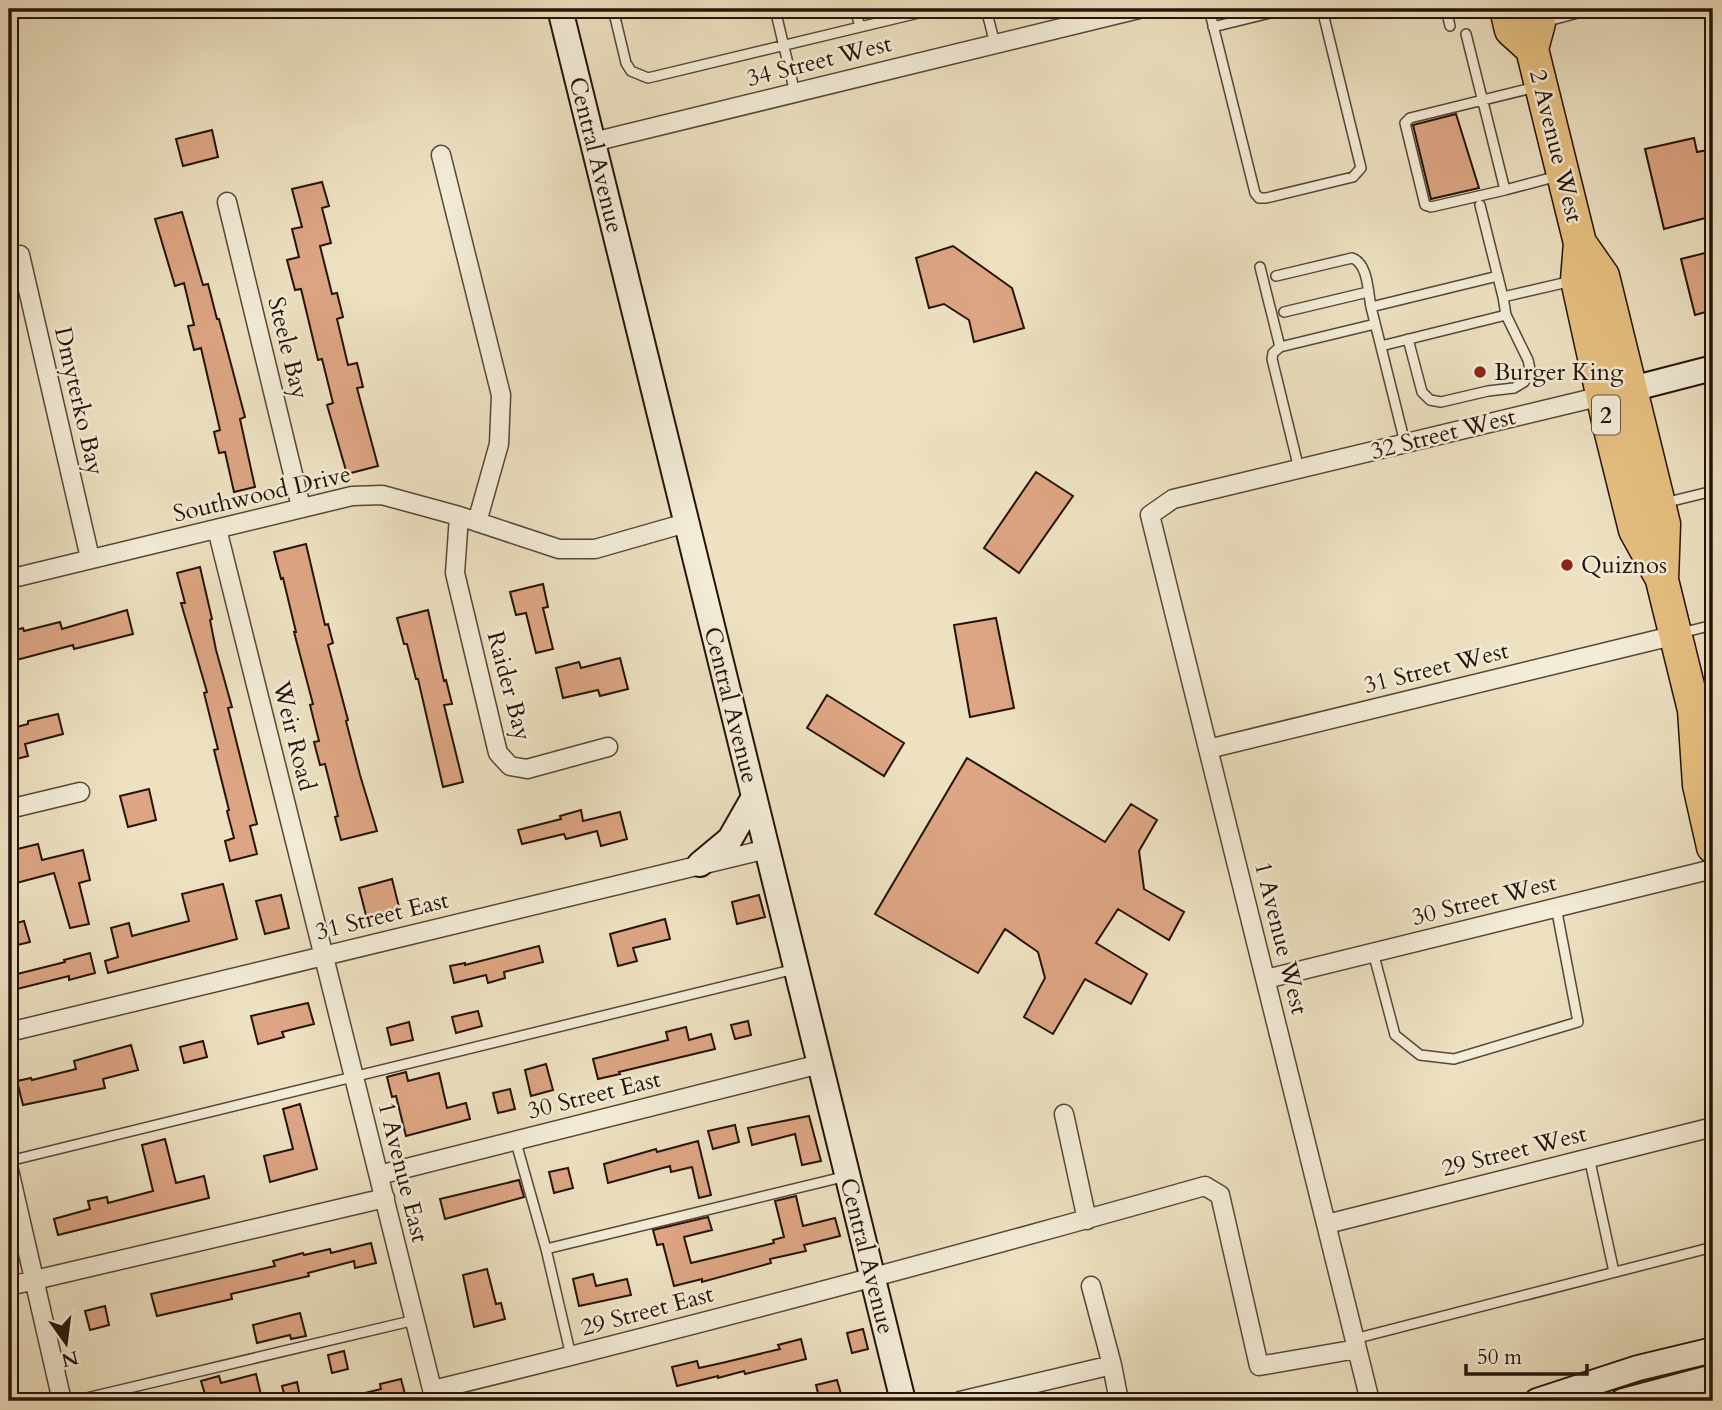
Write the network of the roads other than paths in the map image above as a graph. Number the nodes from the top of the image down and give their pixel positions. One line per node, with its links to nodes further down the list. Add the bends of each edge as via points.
1 (560, 9): 25 (street, Central Avenue)
2 (613, 9): 21 (lane, via 626,63 631,71 648,78)
3 (775, 9): 21 (lane)
4 (855, 9): 16 (lane)
5 (935, 9): 16 (lane)
6 (986, 9): 20 (lane)
7 (1139, 9): 20 (street, 34 Street West)
8 (1209, 9): 17 (lane)
9 (1286, 9): 17 (lane)
10 (1322, 9): 17 (lane, via 1361,168 1353,177 1266,198 1255,193)
11 (1446, 9): 15 (lane)
12 (1506, 9): 18 (highway, 2 Avenue West / 2, via 1511,30)
13 (1593, 9): 14 (lane)
14 (1581, 10): 18 (lane)
15 (1450, 26)
16 (860, 27): 21 (lane)
17 (1213, 27)
18 (1536, 27): 22 (highway, 2 Avenue West / 2)
19 (1466, 34): 24 (lane)
20 (995, 44): 23 (street, 34 Street West)
21 (783, 45): 23 (lane)
22 (1541, 86): 24 (lane); 27 (highway, 2 Avenue West / 2)
23 (795, 93): 25 (street, 34 Street West)
24 (1483, 101): 28 (lane); 28 (lane, via 1405,123 1423,200 1431,207)
25 (593, 142): 56 (street, Central Avenue)
26 (441, 155): 55 (street, via 501,395 499,444)
27 (1563, 175): 28 (lane); 31 (highway, 2 Avenue West / 2)
28 (1505, 190)
29 (227, 201): 53 (street, Steele Bay)
30 (1480, 205): 35 (lane)
31 (1580, 243): 36 (highway, 2 Avenue West / 2); 47 (highway, 2 Avenue West / 2, via 1603,276)
32 (20, 255): 58 (street, Dmyterko Bay)
33 (1260, 267): 45 (lane)
34 (1276, 276): 37 (lane, via 1352,257 1362,265)
35 (1498, 276): 38 (lane); 39 (lane)
36 (1577, 280): 38 (lane); 47 (highway, 2 Avenue West / 2)
37 (1368, 292): 39 (lane); 40 (lane)
38 (1503, 297): 41 (lane)
39 (1371, 307): 42 (lane)
40 (1284, 312)
41 (1506, 315): 43 (lane); 43 (lane, via 1530,369 1524,382 1514,388 1441,402 1430,400 1422,392)
42 (1376, 324): 44 (lane); 45 (lane)
43 (1408, 339): 44 (lane)
44 (1381, 346): 48 (lane)
45 (1280, 347): 49 (lane, via 1272,359)
46 (1713, 368): 47 (street, 32 Street West)
47 (1616, 393): 48 (street, 32 Street West); 52 (highway, 2 Avenue West / 2); 60 (highway, 2 Avenue West / 2, via 1635,530)
48 (1405, 443): 49 (street, 32 Street West)
49 (1299, 469): 51 (street, 32 Street West)
50 (1713, 491): 52 (lane)
51 (1173, 499): 66 (street, 1 Avenue West, via 1150,515)
52 (1659, 505): 60 (highway, 2 Avenue West / 2, via 1664,524)
53 (302, 507): 54 (street, Southwood Drive, via 382,495); 57 (street, Southwood Drive)
54 (459, 516): 55 (street, Southwood Drive); 64 (street, Raider Bay, via 455,573 498,753 510,766 527,769)
55 (477, 522): 56 (street, Southwood Drive, via 559,549 594,549)
56 (686, 523): 68 (street, Central Avenue)
57 (217, 529): 58 (street, Southwood Drive); 76 (street, Weir Road)
58 (90, 558): 59 (street, Southwood Drive)
59 (9, 579)
60 (1662, 580): 62 (highway, 2 Avenue West / 2)
61 (1713, 625): 62 (lane)
62 (1676, 635): 63 (highway, 2 Avenue West / 2); 66 (street, 31 Street West)
63 (1694, 710): 65 (highway, 2 Avenue West / 2); 70 (highway, 2 Avenue West / 2, via 1699,785)
64 (608, 747)
65 (1713, 747)
66 (1208, 749): 78 (street, 1 Avenue West)
67 (80, 792): 69 (street)
68 (754, 797): 71 (street, Central Avenue); 72 (street, via 730,839)
69 (9, 808)
70 (1713, 847)
71 (767, 849): 72 (street, 31 Street East); 77 (street, Central Avenue)
72 (700, 864): 76 (street, 31 Street East)
73 (1713, 869): 74 (street, 30 Street West)
74 (1556, 907): 75 (street, 30 Street West); 75 (lane, via 1578,1022 1454,1059 1420,1055 1395,1035)
75 (1373, 952): 78 (street, 30 Street West)
76 (324, 955): 79 (street, 31 Street East); 81 (street, 1 Avenue East)
77 (796, 968): 80 (street, Central Avenue); 81 (lane)
78 (1266, 979): 92 (street, 1 Avenue West)
79 (9, 1032)
80 (820, 1064): 84 (street, 30 Street East); 89 (street, Central Avenue)
81 (354, 1076): 86 (lane); 88 (street, 1 Avenue East)
82 (1064, 1114): 91 (street)
83 (1713, 1126): 85 (street, 29 Street West)
84 (515, 1139): 88 (street, 30 Street East); 94 (lane)
85 (1589, 1157): 92 (street, 29 Street West); 95 (lane)
86 (9, 1161)
87 (9, 1170): 97 (street)
88 (379, 1175): 90 (street, 1 Avenue East)
89 (848, 1176): 94 (lane); 96 (street, Central Avenue)
90 (386, 1198): 97 (street); 100 (street, 1 Avenue East)
91 (1087, 1220): 96 (street, 29 Street East); 101 (street, 29 Street East, via 1205,1186 1220,1195 1259,1366)
92 (1327, 1224): 101 (street, 1 Avenue West)
93 (1713, 1247): 95 (lane)
94 (546, 1248): 103 (lane)
95 (1614, 1272): 101 (lane)
96 (873, 1277): 103 (street, 29 Street East); 109 (street, Central Avenue)
97 (33, 1280): 98 (street); 107 (street)
98 (9, 1286)
99 (1091, 1286): 104 (street)
100 (415, 1320): 106 (street, 1 Avenue East); 108 (lane)
101 (1356, 1344): 112 (street, 1 Avenue West)
102 (1713, 1350): 113 (street, via 1638,1368)
103 (571, 1356): 106 (street, 29 Street East)
104 (1112, 1365): 110 (street); 111 (street)
105 (1713, 1377): 114 (street)
106 (434, 1396)
107 (62, 1401)
108 (75, 1401)
109 (903, 1401)
110 (960, 1401)
111 (1119, 1401)
112 (1370, 1401)
113 (1537, 1401)
114 (1623, 1401)

